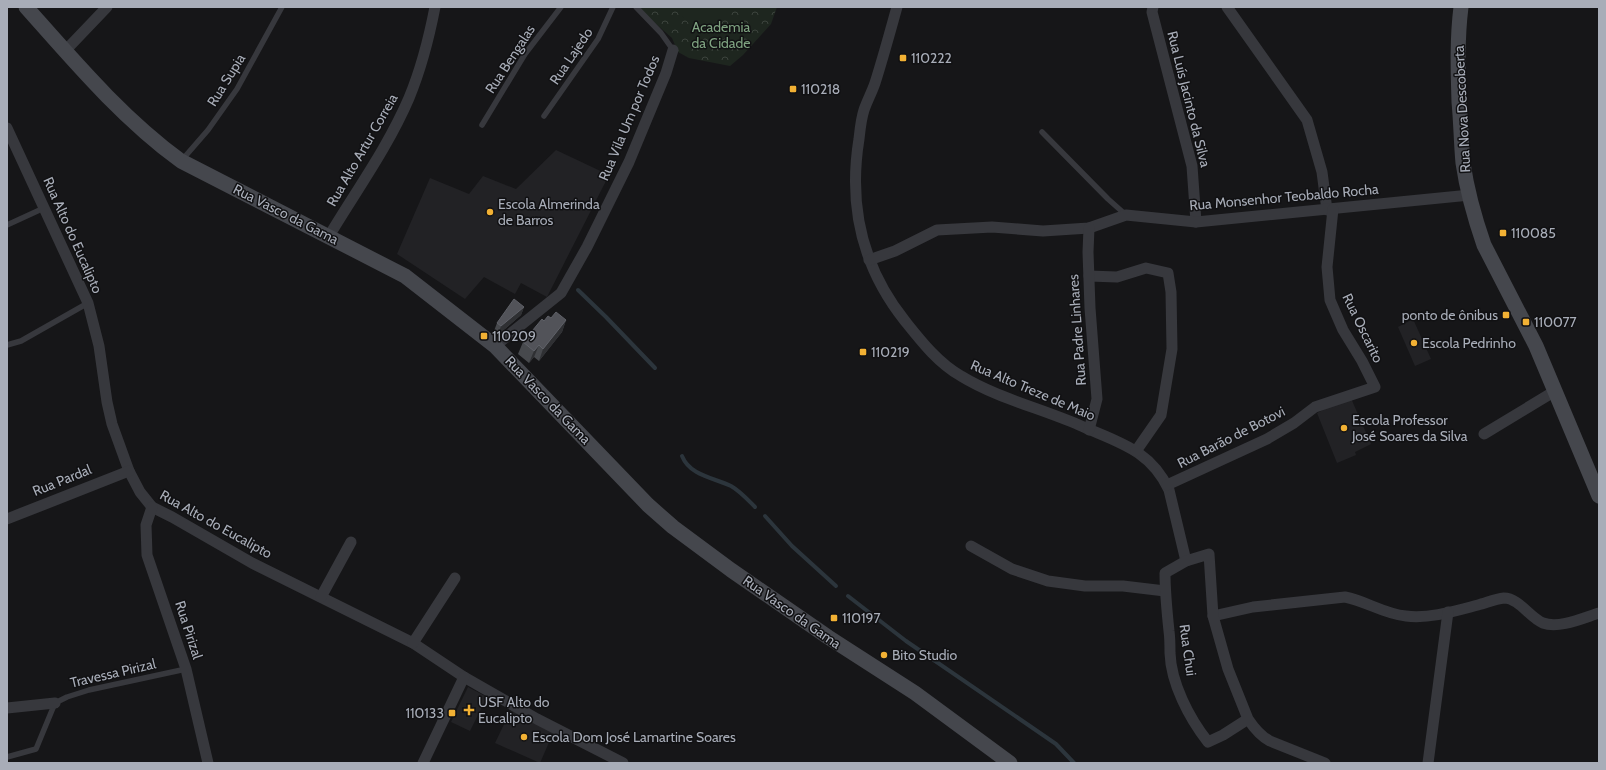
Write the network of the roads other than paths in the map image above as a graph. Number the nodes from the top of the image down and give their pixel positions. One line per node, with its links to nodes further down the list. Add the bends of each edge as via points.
1 (26, 7): 13 (main road, Rua Vasco da Gama)
2 (107, 7): 13 (street)
3 (282, 7): 18 (lane, Rua Supia, via 237,89 208,130)
4 (435, 7): 26 (street, Rua Alto Artur Correia, via 426,48 408,99 371,169)
5 (561, 7): 15 (lane, Rua Bengalas, via 525,54)
6 (614, 7): 14 (lane, Rua Lajedo, via 598,39)
7 (636, 7): 12 (lane)
8 (897, 7): 27 (street, Rua Alto Treze de Maio, via 874,85 863,111 855,165 858,221)
9 (1153, 7): 23 (street, Rua Luís Jacinto da Silva, via 1152,12 1192,166)
10 (1227, 7): 21 (street, Rua Oscarito, via 1307,120)
11 (1461, 7): 19 (main road, Rua Nova Descoberta, via 1458,82 1463,164)
12 (673, 50): 31 (street, Rua Vila Um por Todos, via 629,162 561,293)
13 (65, 51): 18 (main road, Rua Vasco da Gama, via 150,137)
14 (544, 116)
15 (482, 125)
16 (7, 128): 20 (street, Rua Alto do Eucalipto)
17 (1042, 132): 22 (lane)
18 (181, 161): 26 (main road, Rua Vasco da Gama)
19 (1470, 195): 21 (street, Rua Monsenhor Teobaldo Rocha); 33 (main road, Rua Nova Descoberta, via 1484,246 1536,346)
20 (44, 208): 24 (lane); 29 (street, Rua Alto do Eucalipto)
21 (1330, 209): 23 (street, Rua Monsenhor Teobaldo Rocha); 32 (street, Rua Oscarito, via 1327,267 1330,300)
22 (1126, 215): 23 (street, Rua Monsenhor Teobaldo Rocha); 25 (street, Rua Monsenhor Teobaldo Rocha)
23 (1196, 222)
24 (7, 225)
25 (1089, 228): 27 (street, Rua Monsenhor Teobaldo Rocha, via 1043,231 992,226 937,230 895,251); 28 (street, Rua Padre Linhares)
26 (329, 236): 31 (main road, Rua Vasco da Gama, via 405,276)
27 (869, 260): 34 (street, Rua Alto Treze de Maio, via 896,310 920,340 959,376)
28 (1089, 276): 34 (street, Rua Padre Linhares, via 1097,399); 36 (street, via 1117,277 1146,268 1168,273 1172,349 1161,415)
29 (88, 303): 30 (lane, via 21,341); 37 (street, Rua Alto do Eucalipto, via 99,346 112,424)
30 (7, 345)
31 (495, 346): 61 (main road, Rua Vasco da Gama, via 648,505 673,527 828,637 915,693)
32 (1375, 387): 38 (street, Rua Barão de Botovi, via 1315,407 1267,439)
33 (1555, 390): 35 (street); 39 (main road, Rua Nova Descoberta)
34 (1089, 430): 36 (street, Rua Alto Treze de Maio)
35 (1484, 434)
36 (1136, 451): 38 (street, Rua Alto Treze de Maio, via 1150,461)
37 (129, 471): 40 (street, Rua Alto do Eucalipto, via 140,492); 41 (street, Rua Pardal)
38 (1167, 485): 44 (street, Rua Alto Treze de Maio)
39 (1599, 496)
40 (152, 507): 47 (street, Rua Alto do Eucalipto, via 252,563); 52 (street, Rua Pirizal, via 146,525 147,554)
41 (7, 519)
42 (351, 542): 47 (street)
43 (971, 546): 46 (street, via 1012,569 1048,581)
44 (1186, 561): 46 (street, Rua Chui, via 1165,573); 50 (street, Rua Chui, via 1209,554)
45 (455, 578): 51 (street)
46 (1165, 591): 56 (street, Rua Chui, via 1174,676 1195,724 1208,742)
47 (321, 597): 51 (street, Rua Alto do Eucalipto)
48 (1448, 612): 49 (street, via 1505,598 1547,624 1559,624); 50 (street, via 1418,617 1405,616 1345,597 1253,608); 63 (street)
49 (1599, 613)
50 (1213, 616): 56 (street, via 1228,669)
51 (413, 643): 53 (street, Rua Alto do Eucalipto)
52 (186, 669): 54 (lane, Travessa Pirizal, via 89,690); 58 (street, Rua Pirizal)
53 (464, 677): 59 (street); 60 (street, Rua Alto do Eucalipto, via 537,719)
54 (55, 703): 55 (street); 57 (lane, via 36,749)
55 (7, 708)
56 (1248, 719): 62 (street, via 1263,738)
57 (7, 757)
58 (208, 763)
59 (424, 763)
60 (623, 763)
61 (1010, 763)
62 (1324, 763)
63 (1428, 763)

